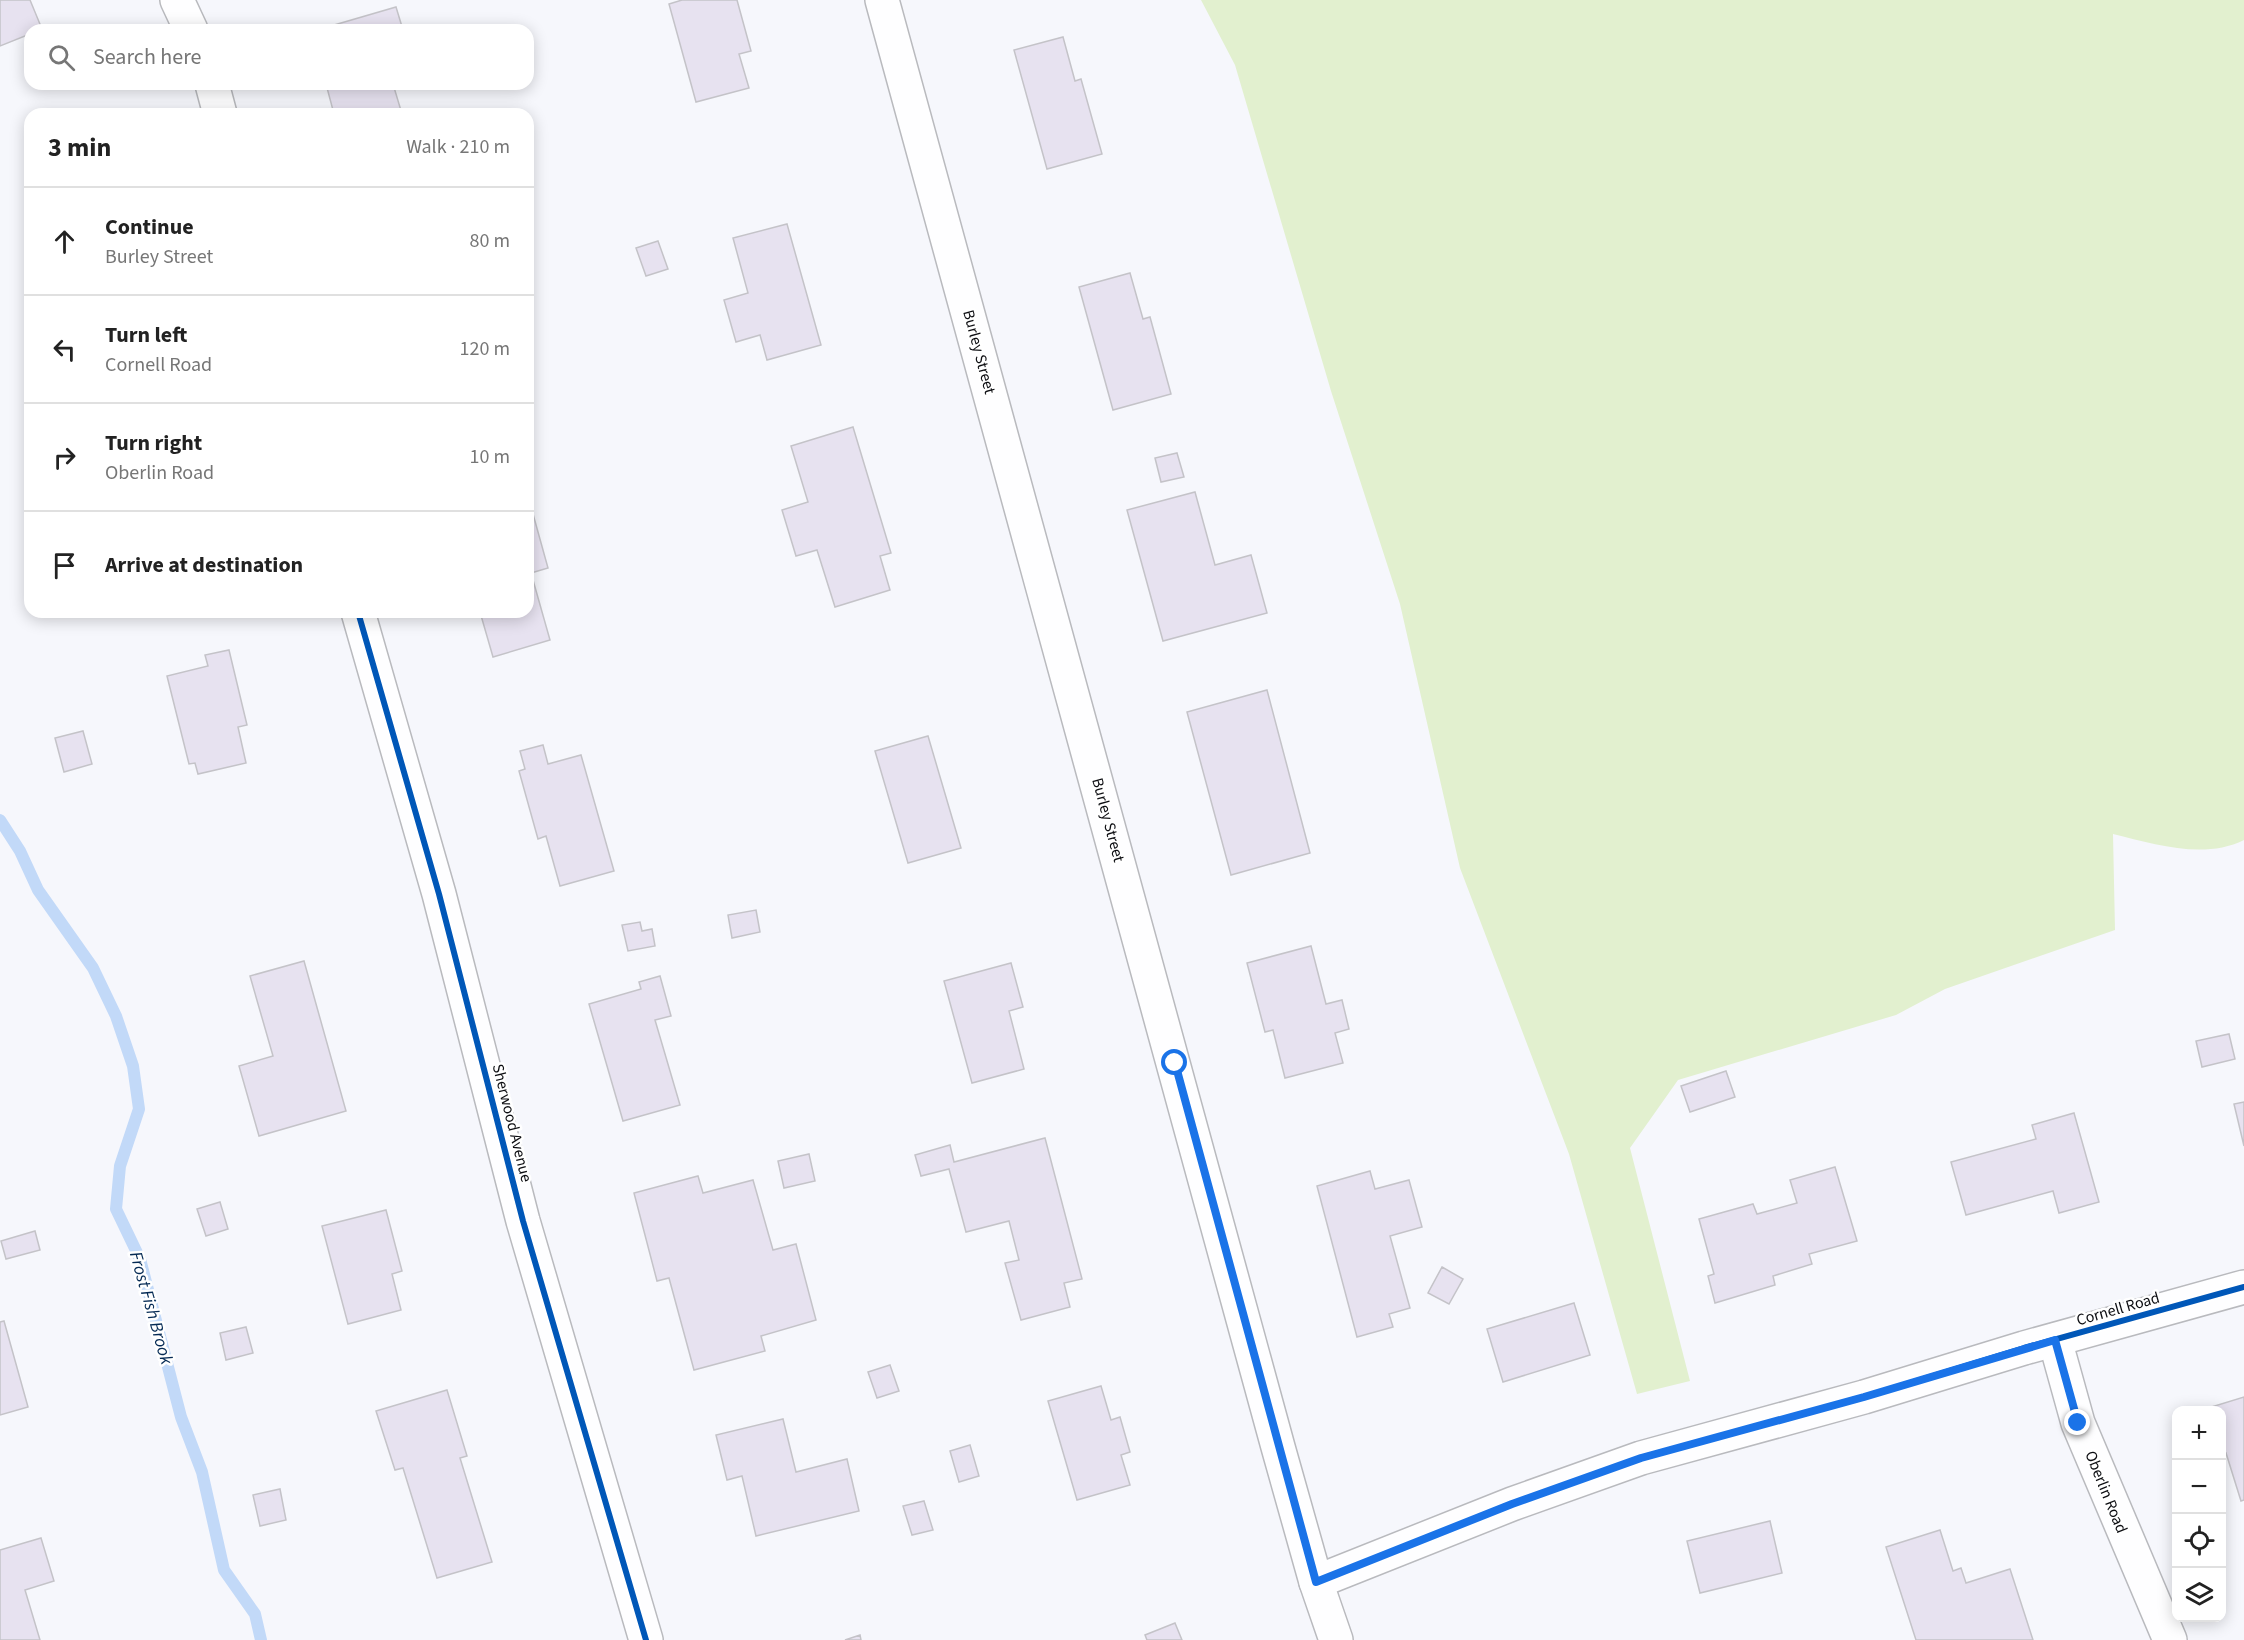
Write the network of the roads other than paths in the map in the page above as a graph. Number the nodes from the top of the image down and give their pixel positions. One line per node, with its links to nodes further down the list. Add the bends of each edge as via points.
1 (177, 0): 3 (street)
2 (882, 0): 9 (street, Burley Street)
3 (188, 24)
4 (214, 90): 5 (street)
5 (218, 108)
6 (359, 618): 10 (street, Sherwood Avenue, via 439,894 523,1221)
7 (2244, 1287): 8 (street, Cornell Road)
8 (2055, 1340): 9 (street, Cornell Road, via 1641,1458 1512,1504); 12 (street, Oberlin Road, via 2078,1423)
9 (1316, 1582): 11 (street, Burley Street)
10 (646, 1640)
11 (1336, 1640)
12 (2170, 1640)

